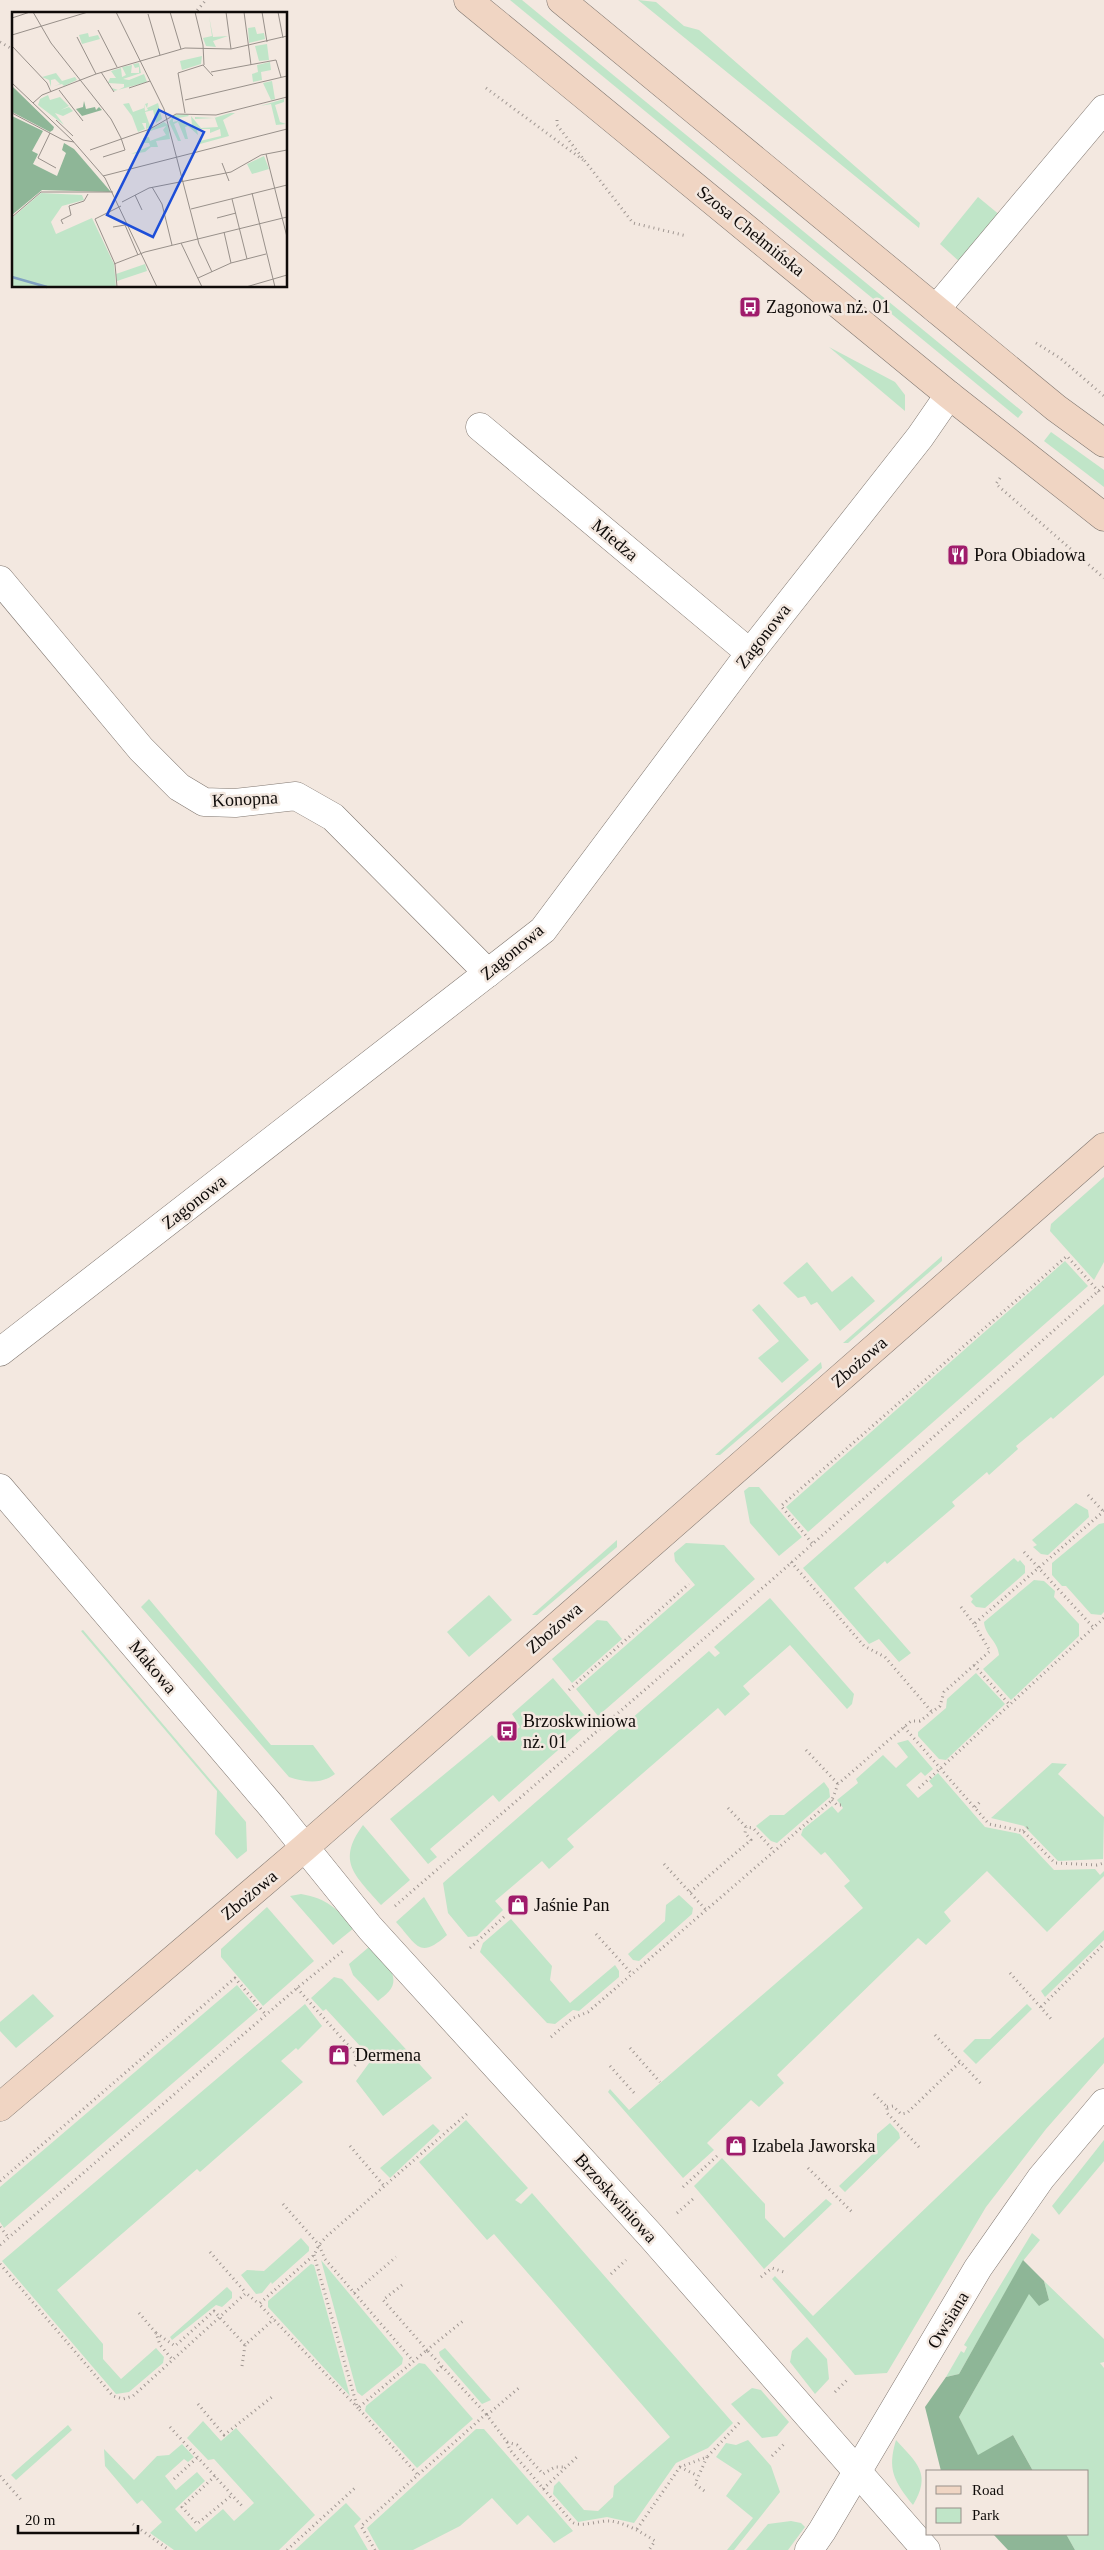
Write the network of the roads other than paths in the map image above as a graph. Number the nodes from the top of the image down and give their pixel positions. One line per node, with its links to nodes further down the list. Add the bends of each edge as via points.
1 (468, 0): 5 (main road, Szosa Chełmińska)
2 (561, 0): 4 (main road)
3 (1104, 110): 4 (street)
4 (936, 309): 7 (main road, via 1056,408)
5 (949, 395): 8 (main road, Szosa Chełmińska); 10 (street, Zagonowa)
6 (480, 427): 10 (street, Miedza)
7 (1104, 443)
8 (1104, 517)
9 (0, 580): 11 (street, Konopna, via 142,749 180,786 204,802 296,796 333,817)
10 (750, 653): 11 (street, Zagonowa, via 543,930)
11 (488, 973): 13 (street, Zagonowa)
12 (1104, 1146): 15 (main road, Zbożowa)
13 (0, 1352)
14 (0, 1488): 15 (street, Makowa)
15 (304, 1848): 17 (main road, Zbożowa); 18 (street, Brzoskwiniowa, via 370,1928 650,2236)
16 (1104, 2102): 18 (street, Owsiana, via 1041,2178 1000,2235)
17 (0, 2106)
18 (856, 2473): 19 (street, Owsiana); 20 (street, Brzoskwiniowa)
19 (809, 2550)
20 (926, 2550)

